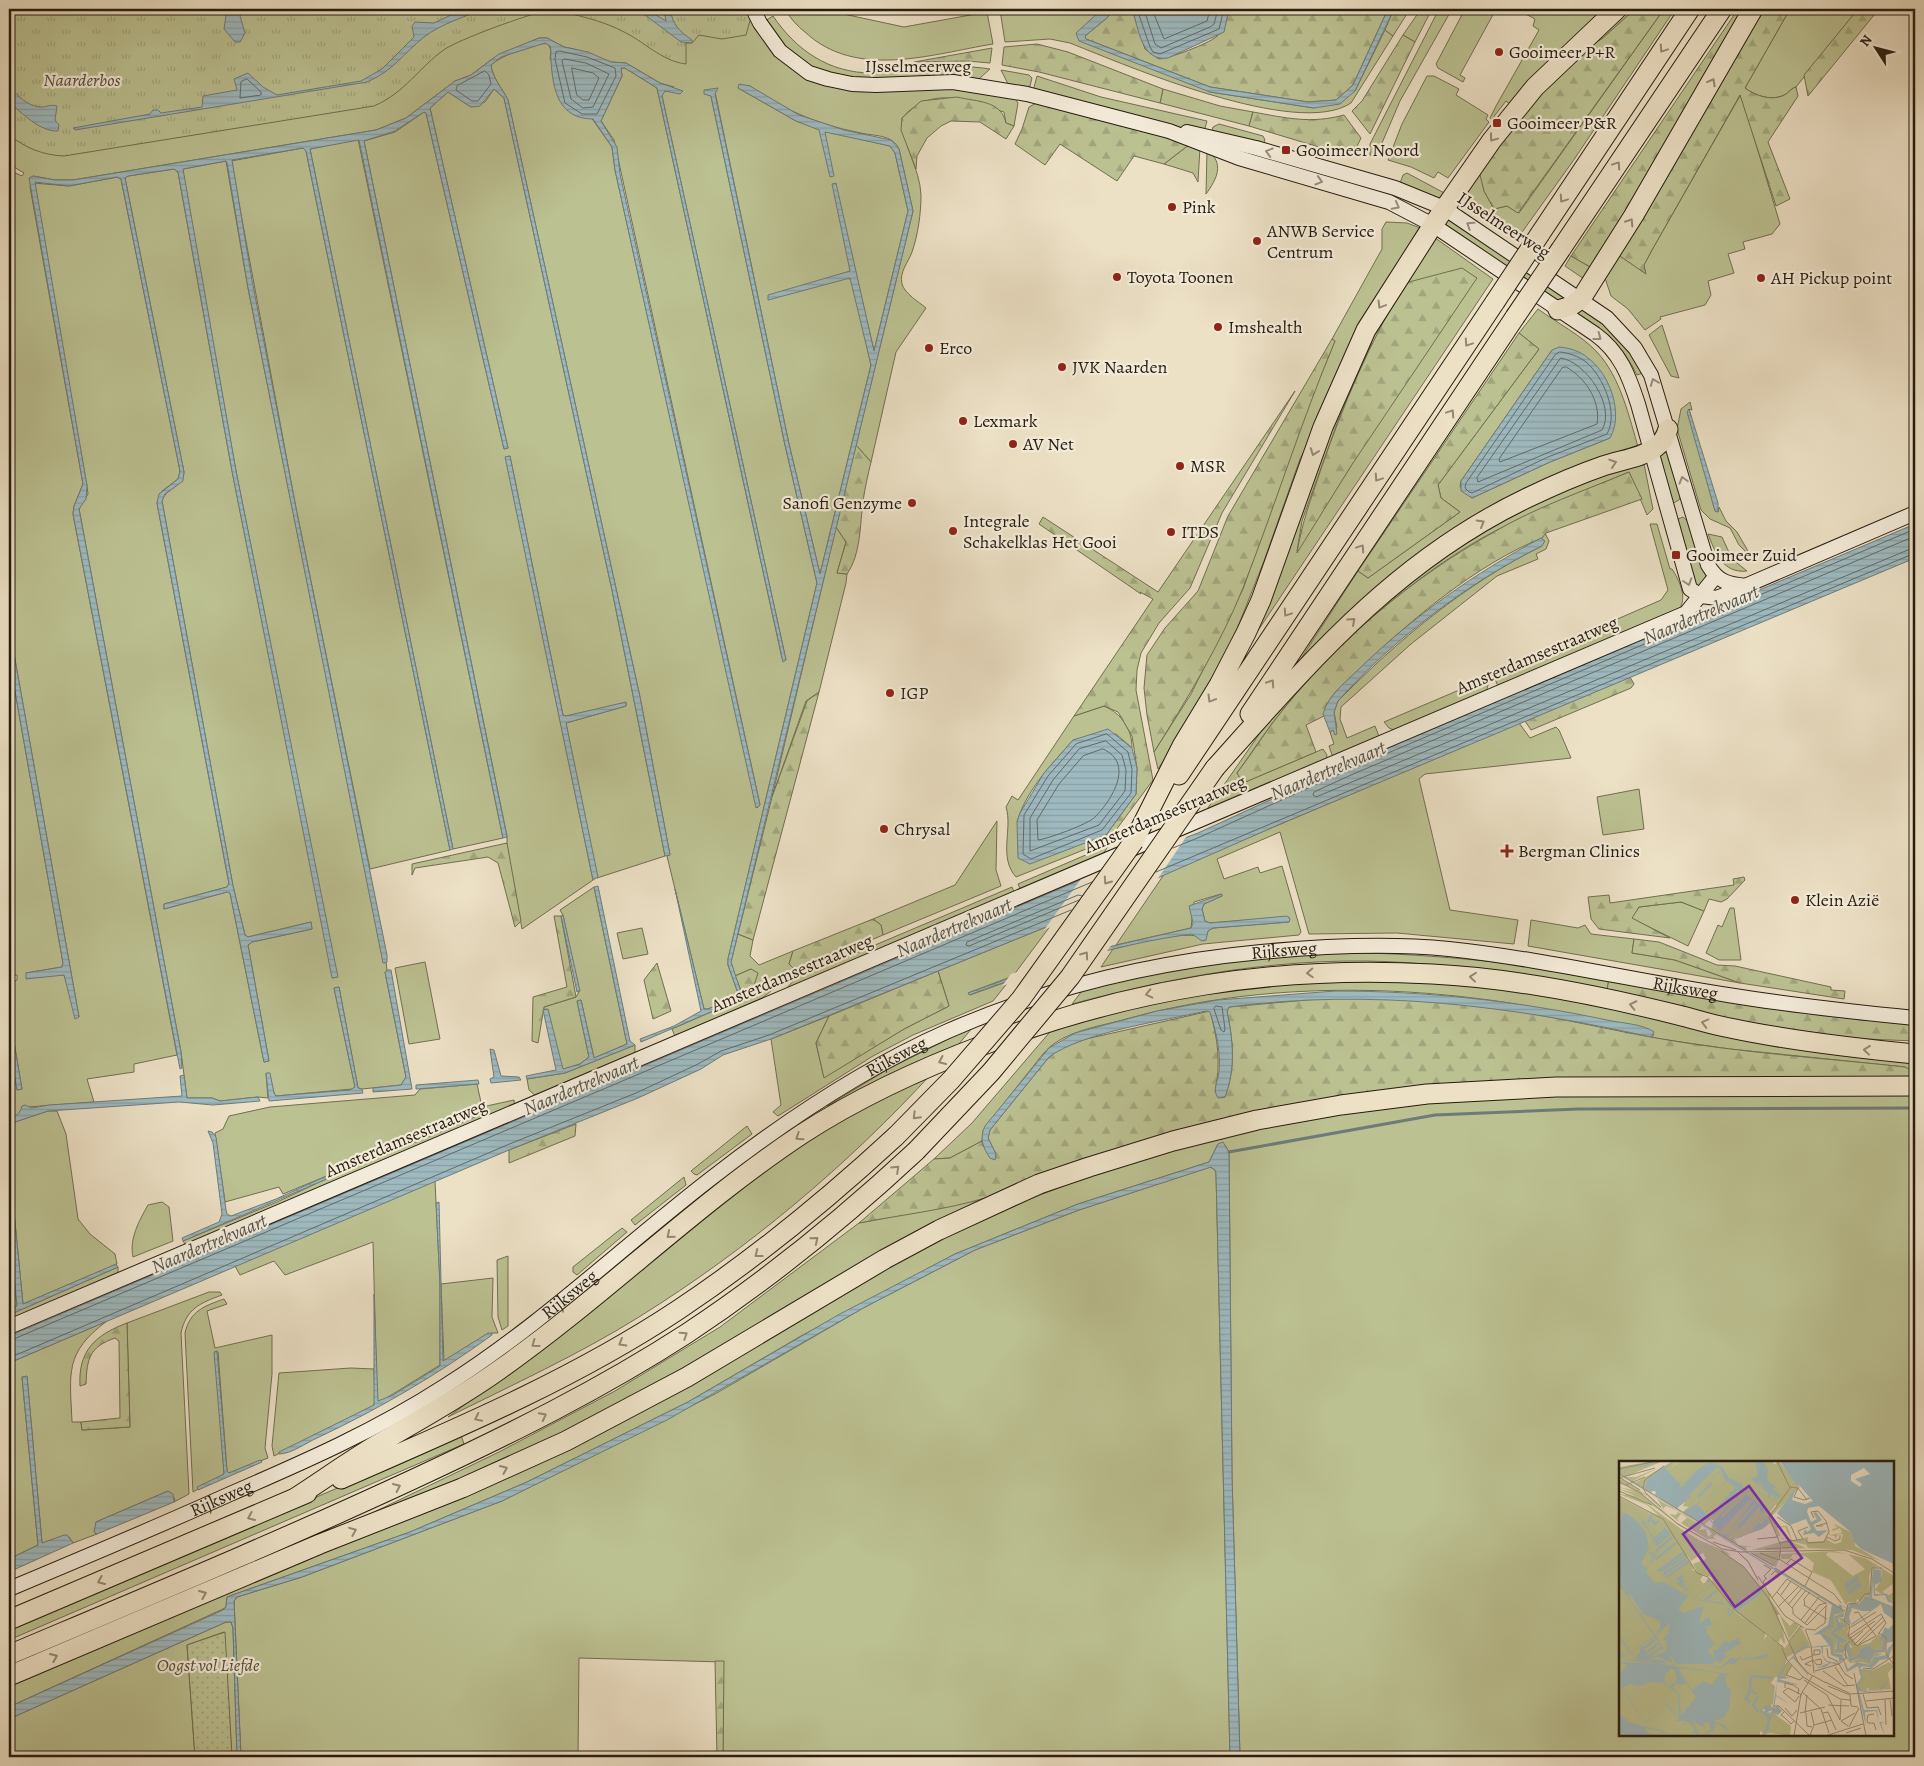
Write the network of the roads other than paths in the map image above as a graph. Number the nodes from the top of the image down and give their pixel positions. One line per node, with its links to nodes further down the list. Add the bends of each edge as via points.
1 (753, 9): 6 (main road, IJsselmeerweg, via 780,51 809,73 828,79 852,84 953,82 993,87)
2 (1617, 9): 7 (highway, one-way to 7, via 1535,87 1492,140)
3 (1690, 9): 19 (highway, one-way to 19, bridge, via 1495,302)
4 (1722, 9): 20 (highway, one-way to 4, bridge)
5 (1753, 9): 9 (highway, one-way to 5, via 1634,215)
6 (1169, 131): 7 (main road, IJsselmeerweg, one-way to 6, via 1395,188 1256,148 1185,131); 8 (main road, IJsselmeerweg, one-way to 8, via 1239,158 1389,202)
7 (1444, 208): 8 (highway); 9 (main road, IJsselmeerweg, one-way to 7)
8 (1432, 225): 10 (main road, IJsselmeerweg); 19 (highway, one-way to 19, via 1352,358 1323,426 1261,600)
9 (1581, 299): 10 (highway); 11 (main road, IJsselmeerweg, one-way to 9, via 1657,391 1642,359 1607,318)
10 (1558, 310): 12 (main road, IJsselmeerweg, one-way to 12, via 1604,341 1618,356 1631,381)
11 (1668, 428): 12 (highway, via 1662,441); 13 (main road, IJsselmeerweg, one-way to 11)
12 (1651, 451): 14 (main road, IJsselmeerweg); 20 (highway, one-way to 12, via 1331,640 1416,567 1473,528 1523,500 1574,476)
13 (1690, 506): 14 (main road); 16 (main road, IJsselmeerweg, via 1708,565)
14 (1668, 513): 18 (main road, IJsselmeerweg, one-way to 18, via 1690,589)
15 (1915, 513): 17 (main road)
16 (1715, 577): 17 (main road, via 1727,584); 18 (main road, Amsterdamsestraatweg)
17 (1747, 586): 18 (main road, via 1717,598)
18 (1701, 596): 24 (main road, Amsterdamsestraatweg, via 1686,613)
19 (1188, 749): 25 (highway, one-way to 25, bridge, via 1134,841 1081,919 1015,1006 951,1080 896,1136 803,1219 677,1311 555,1381 468,1423)
20 (1215, 768): 28 (highway, one-way to 20, bridge, via 257,1550 478,1449 568,1404 634,1366 775,1272 916,1151 996,1066 1070,977)
21 (1915, 1018): 26 (main road, Rijksweg, via 1728,995 1446,948 1366,946 1262,952 1185,961 1074,987 952,1030 894,1058 831,1095 720,1172 502,1348 393,1418 328,1452)
22 (1915, 1054): 25 (highway, one-way to 25, via 1790,1039 1518,983 1433,974 1328,972 1253,978 1162,991 1080,1012 951,1057 825,1120 742,1176 615,1281 499,1370)
23 (1915, 1086): 29 (highway, one-way to 23, via 320,1544 462,1488 566,1441 687,1377 939,1230 1039,1184 1089,1167 1257,1120 1427,1094 1556,1087)
24 (9, 1326)
25 (295, 1498): 27 (highway, Rijksweg, one-way to 27)
26 (9, 1589)
27 (9, 1620)
28 (9, 1655)
29 (9, 1676)

